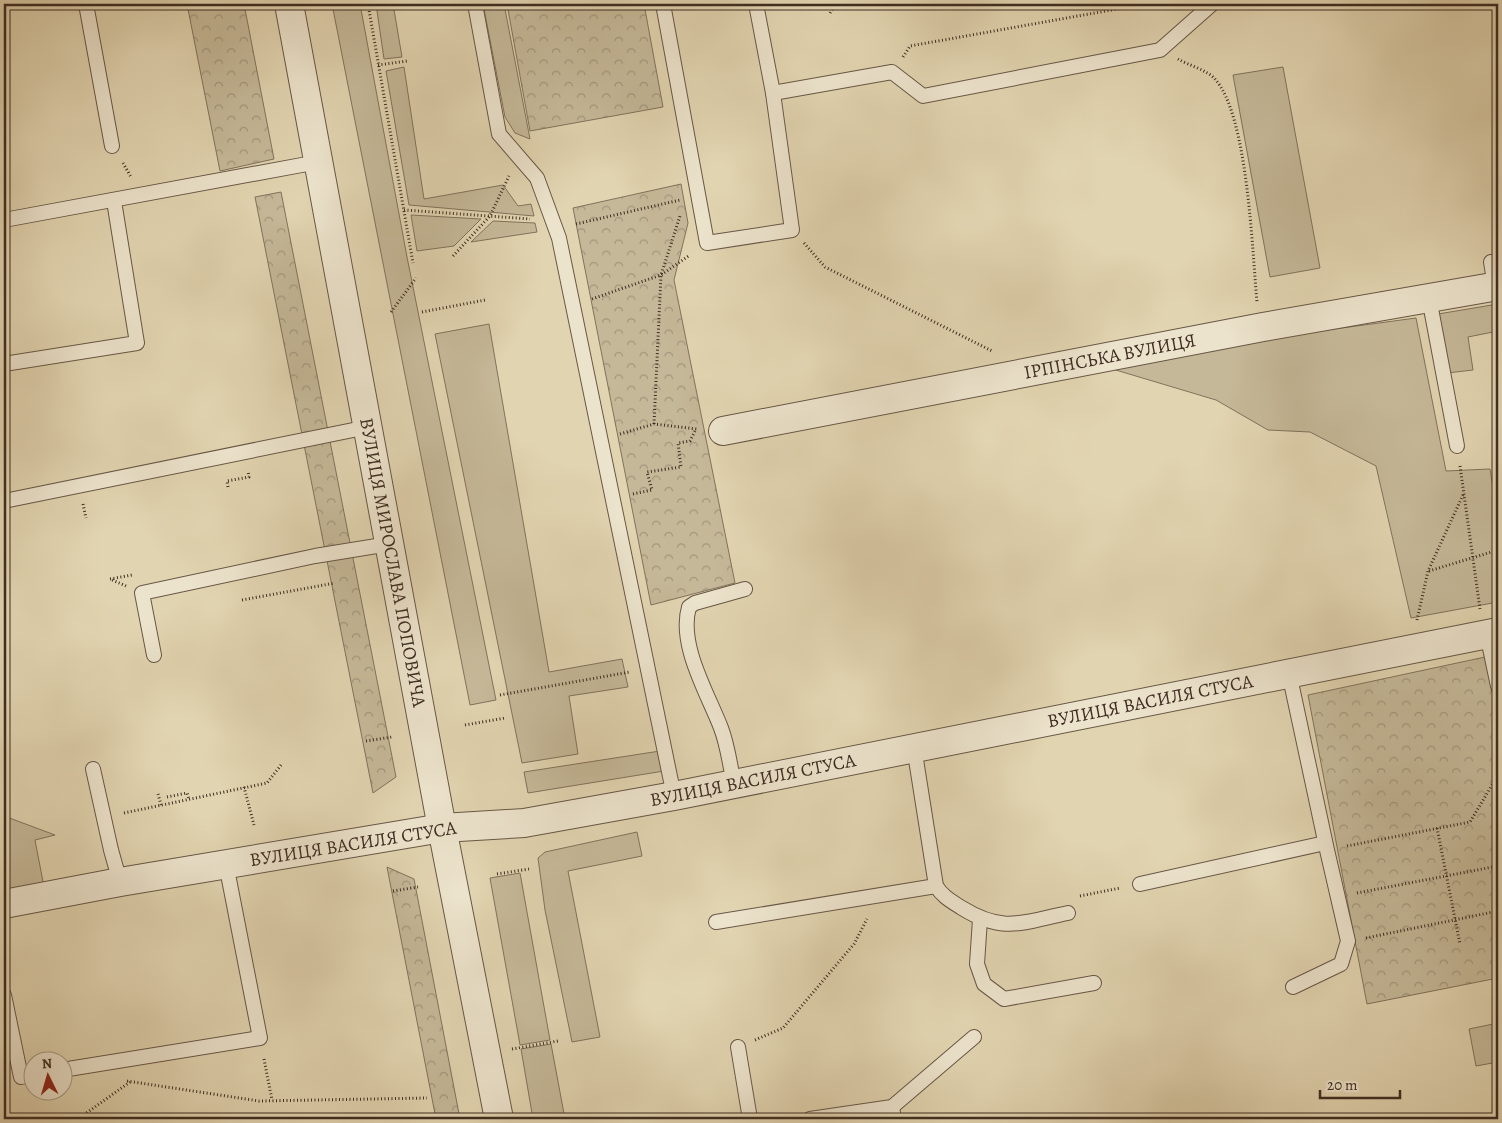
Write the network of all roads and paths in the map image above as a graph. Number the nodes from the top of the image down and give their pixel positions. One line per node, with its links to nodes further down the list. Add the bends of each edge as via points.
1 (86, 4): 16 (lane)
2 (289, 4): 18 (street, ВУЛИЦЯ МИРОСЛАВА ПОПОВИЧА)
3 (368, 4): 13 (path)
4 (475, 4): 17 (lane, via 499,134)
5 (663, 4): 20 (lane)
6 (756, 4): 15 (lane)
7 (835, 4): 10 (path)
8 (1145, 4): 14 (path, via 910,46)
9 (1212, 4): 11 (lane)
10 (830, 13)
11 (1160, 50): 14 (lane, via 923,96); 38 (path, via 1214,78 1233,114 1249,205 1257,300)
12 (407, 60): 13 (path)
13 (378, 65): 22 (path)
14 (892, 72): 15 (lane)
15 (773, 93): 26 (lane)
16 (112, 146): 19 (path)
17 (521, 159): 23 (path, via 504,183); 25 (lane, via 537,178)
18 (318, 162): 19 (lane); 42 (street, ВУЛИЦЯ МИРОСЛАВА ПОПОВИЧА)
19 (143, 196): 21 (lane)
20 (692, 197): 25 (path); 27 (lane); 30 (path)
21 (114, 201): 24 (lane); 39 (lane, via 136,343)
22 (404, 210): 23 (path); 29 (path)
23 (490, 216): 25 (path); 28 (path)
24 (4, 220)
25 (555, 224): 35 (lane)
26 (792, 230): 27 (lane); 40 (path, via 825,267)
27 (707, 243): 30 (path)
28 (452, 256)
29 (413, 263)
30 (661, 275): 35 (path); 41 (path)
31 (416, 278): 36 (path)
32 (1495, 278): 33 (street, ІРПІНСЬКА ВУЛИЦЯ)
33 (1429, 298): 38 (street, ІРПІНСЬКА ВУЛИЦЯ); 46 (lane)
34 (485, 300): 37 (path)
35 (573, 306): 48 (lane)
36 (391, 312)
37 (422, 312)
38 (1263, 327): 40 (street, ІРПІНСЬКА ВУЛИЦЯ)
39 (4, 364)
40 (1031, 371): 45 (street, ІРПІНСЬКА ВУЛИЦЯ)
41 (654, 424): 43 (path); 44 (path)
42 (368, 427): 49 (lane); 50 (street, ВУЛИЦЯ МИРОСЛАВА ПОПОВИЧА)
43 (696, 429): 45 (path); 48 (path, via 690,441 678,443 681,466 648,472 652,490)
44 (638, 430)
45 (723, 431)
46 (1457, 446): 47 (path)
47 (1464, 494): 52 (path); 53 (path)
48 (612, 498): 60 (lane)
49 (4, 501)
50 (389, 544): 59 (lane, via 315,556 142,593); 81 (street, ВУЛИЦЯ МИРОСЛАВА ПОПОВИЧА)
51 (1498, 550): 52 (path)
52 (1472, 557): 53 (path); 58 (path, via 1480,609)
53 (1428, 571): 57 (path)
54 (335, 583): 56 (path)
55 (745, 589): 72 (lane, via 695,603 689,607 686,623 690,648 722,730)
56 (242, 600)
57 (1417, 621)
58 (1488, 634): 61 (street, ВУЛИЦЯ ВАСИЛЯ СТУСА); 62 (lane)
59 (154, 655)
60 (647, 669): 63 (path); 75 (lane)
61 (1290, 673): 68 (street, ВУЛИЦЯ ВАСИЛЯ СТУСА); 83 (lane)
62 (1498, 686)
63 (500, 695)
64 (505, 718): 65 (path)
65 (465, 725)
66 (392, 737): 67 (path)
67 (366, 741)
68 (914, 747): 72 (street, ВУЛИЦЯ ВАСИЛЯ СТУСА); 91 (lane)
69 (282, 765): 73 (path, via 267,783)
70 (93, 769): 89 (lane)
71 (1498, 775): 82 (path, via 1470,822)
72 (734, 784): 75 (street, ВУЛИЦЯ ВАСИЛЯ СТУСА)
73 (244, 787): 77 (path); 80 (path)
74 (158, 794): 78 (path)
75 (674, 796): 81 (street, ВУЛИЦЯ ВАСИЛЯ СТУСА, via 524,823)
76 (167, 797): 77 (path, via 187,793)
77 (189, 799): 78 (path)
78 (160, 805): 79 (path)
79 (126, 813)
80 (254, 825)
81 (442, 828): 84 (street, ВУЛИЦЯ ВАСИЛЯ СТУСА); 111 (street, ВУЛИЦЯ МИРОСЛАВА ПОПОВИЧА)
82 (1438, 828): 83 (path); 88 (path)
83 (1326, 846): 90 (lane); 95 (lane)
84 (226, 864): 89 (street, ВУЛИЦЯ ВАСИЛЯ СТУСА); 108 (lane)
85 (1498, 866): 88 (path)
86 (529, 868): 87 (path)
87 (498, 874)
88 (1447, 876): 95 (path); 100 (path)
89 (120, 882): 96 (street, ВУЛИЦЯ ВАСИЛЯ СТУСА)
90 (1140, 884): 98 (path, via 1066,899)
91 (936, 886): 94 (lane); 99 (lane, via 943,897)
92 (418, 887): 93 (path)
93 (393, 891)
94 (878, 896): 101 (lane); 110 (path, via 854,944 783,1028)
95 (1338, 897): 102 (lane)
96 (4, 904)
97 (1498, 911): 100 (path)
98 (1068, 912): 99 (lane, via 1008,925)
99 (980, 919): 104 (lane, via 977,964 984,984 1004,999)
100 (1455, 920): 102 (path); 103 (path)
101 (716, 922)
102 (1348, 941): 105 (lane, via 1341,964)
103 (1460, 944)
104 (1094, 983)
105 (1293, 987)
106 (4, 994): 113 (lane)
107 (974, 1037): 118 (lane)
108 (260, 1038): 112 (lane); 117 (path)
109 (558, 1041): 111 (path)
110 (738, 1047): 121 (lane)
111 (486, 1054): 120 (street, ВУЛИЦЯ МИРОСЛАВА ПОПОВИЧА)
112 (72, 1068)
113 (22, 1077)
114 (121, 1081): 115 (path)
115 (130, 1082): 117 (path); 119 (path)
116 (427, 1098): 117 (path)
117 (272, 1100)
118 (893, 1113): 122 (lane)
119 (78, 1119)
120 (499, 1119)
121 (750, 1119)
122 (810, 1119)

